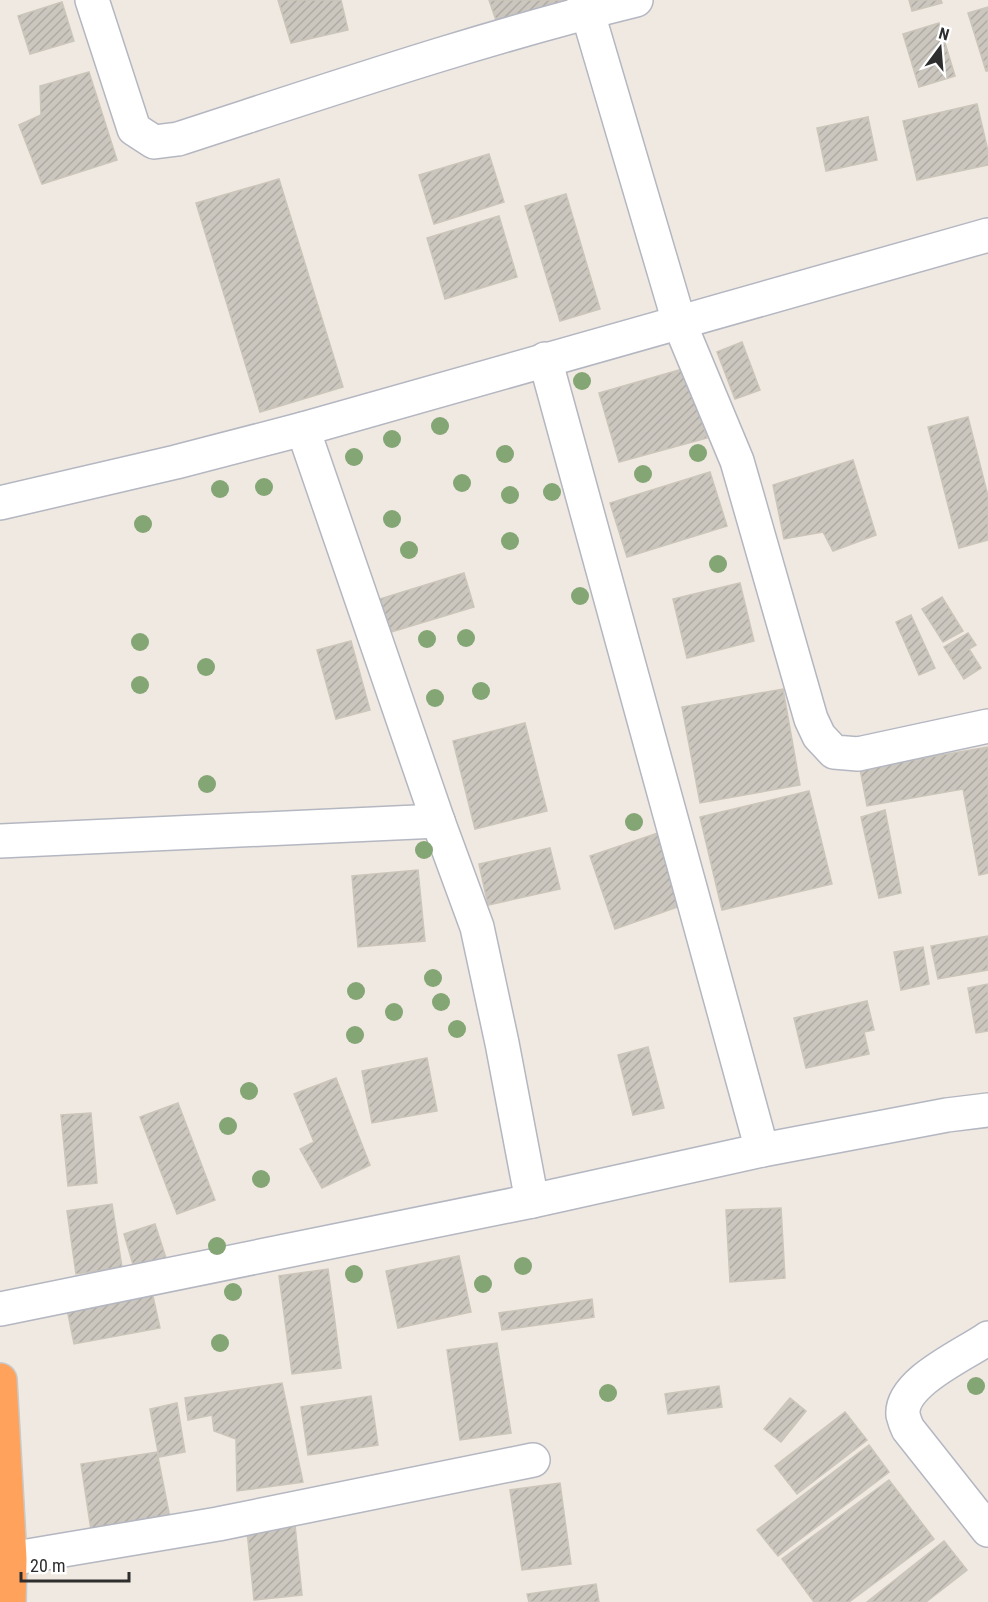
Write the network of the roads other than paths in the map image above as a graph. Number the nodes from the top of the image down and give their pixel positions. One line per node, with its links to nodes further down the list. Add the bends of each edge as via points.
1 (92, 0): 3 (street, via 134,129 154,142 177,139)
2 (636, 0): 3 (street)
3 (586, 6): 5 (street)
4 (988, 235): 5 (street)
5 (679, 322): 6 (street); 9 (street, via 737,460 819,736 834,752 858,754)
6 (545, 359): 7 (street); 13 (street)
7 (303, 429): 8 (street); 10 (street)
8 (0, 503)
9 (988, 726)
10 (438, 821): 11 (street); 14 (street, via 477,927)
11 (0, 841)
12 (988, 1110): 13 (street)
13 (762, 1150): 14 (street)
14 (532, 1201): 15 (street)
15 (0, 1309)
16 (988, 1338): 19 (street, via 920,1382 905,1401 903,1414 908,1429)
17 (0, 1380): 20 (highway)
18 (533, 1460): 20 (street, via 218,1524)
19 (988, 1530)
20 (10, 1560): 21 (highway)
21 (9, 1602)

